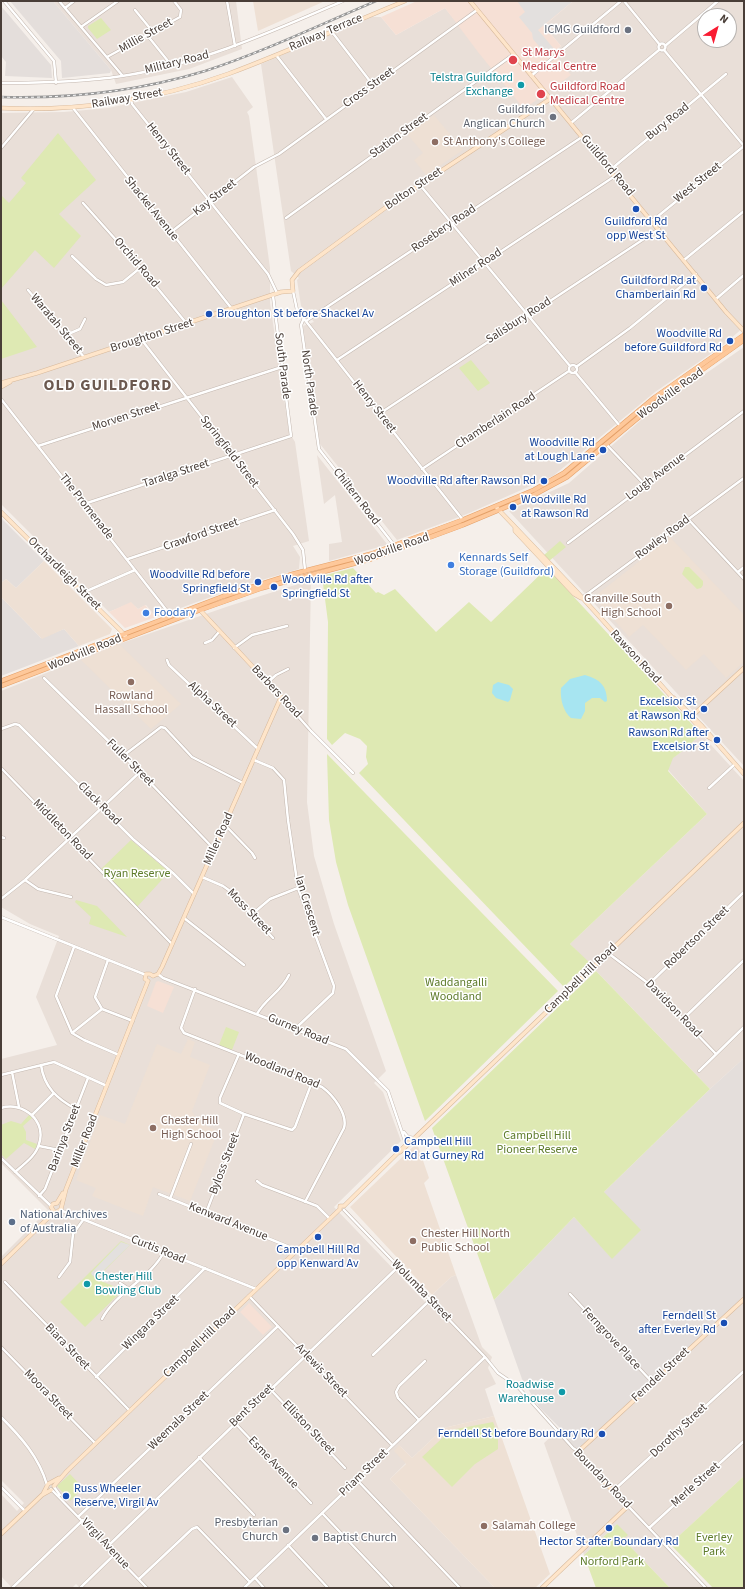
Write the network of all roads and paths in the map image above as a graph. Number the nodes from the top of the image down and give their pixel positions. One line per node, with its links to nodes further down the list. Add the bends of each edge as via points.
1 (4, 1): 33 (street, via 54,61)
2 (59, 1): 12 (street)
3 (74, 1): 12 (street)
4 (118, 1): 15 (street)
5 (174, 1): 17 (street, Millie Street, via 182,12 179,18)
6 (227, 1): 20 (street)
7 (343, 1): 20 (street, Military Road)
8 (405, 1): 16 (street, Railway Terrace)
9 (470, 1): 14 (street, Guildford Road)
10 (623, 1): 19 (street); 31 (street)
11 (718, 1): 21 (street)
12 (65, 8): 15 (street)
13 (135, 10): 17 (street)
14 (477, 10): 25 (street, Guildford Road); 34 (street, Cross Street)
15 (81, 27): 26 (street)
16 (331, 30): 24 (street, Railway Terrace); 34 (street)
17 (153, 32): 18 (street, Millie Street)
18 (147, 35): 26 (street, Millie Street); 28 (street)
19 (660, 45): 21 (street); 22 (street)
20 (234, 46): 28 (street, Military Road)
21 (665, 46): 23 (street)
22 (659, 50): 23 (street); 42 (street)
23 (664, 50): 35 (street)
24 (275, 54): 27 (street, Railway Terrace); 41 (street)
25 (514, 54): 31 (street, Guildford Road); 53 (street, Station Street)
26 (107, 57): 30 (street)
27 (248, 65): 37 (street, Railway Street, via 178,89)
28 (172, 66): 30 (street, Military Road)
29 (726, 74): 35 (street, Bury Road)
30 (122, 76): 33 (street, Military Road)
31 (532, 76): 36 (street, Guildford Road)
32 (1, 83): 33 (street, Military Road)
33 (56, 83)
34 (373, 85): 41 (street, Cross Street)
35 (702, 95): 44 (street); 47 (street, Bury Road)
36 (550, 99): 42 (street, Guildford Road); 49 (street, Bolton Street)
37 (131, 100): 39 (street, Railway Street); 50 (street, Henry Street)
38 (1, 108): 40 (street, Railway Street)
39 (72, 108): 40 (street, Railway Street); 57 (street, Shackel Avenue)
40 (33, 110): 45 (street)
41 (326, 119): 46 (street, Cross Street)
42 (570, 123): 43 (street, Guildford Road)
43 (582, 137): 47 (street, Guildford Road); 55 (street, Rosebery Road)
44 (744, 146): 54 (street, West Street)
45 (1, 148)
46 (259, 164): 50 (street, Kay Street)
47 (610, 170): 48 (street, Guildford Road)
48 (615, 176): 54 (street, Guildford Road); 60 (street, Milner Road)
49 (420, 185): 55 (street); 65 (street, Bolton Street, via 299,271 292,280)
50 (210, 201): 57 (street, Kay Street); 66 (street, Henry Street, via 268,274)
51 (83, 203): 61 (street, Orchid Road)
52 (744, 211): 59 (street)
53 (286, 218)
54 (652, 221): 56 (street, Guildford Road)
55 (452, 224): 60 (street); 72 (street, Rosebery Road)
56 (659, 229): 59 (street, Guildford Road); 70 (street, Salisbury Road)
57 (170, 233): 69 (street, Shackel Avenue)
58 (72, 256): 61 (street, via 106,285 123,282)
59 (684, 260): 62 (street, Guildford Road)
60 (484, 262): 70 (street); 80 (street, Milner Road)
61 (141, 268): 73 (street, Orchid Road)
62 (696, 274): 68 (street, Guildford Road); 83 (street, via 635,325)
63 (744, 275): 68 (street)
64 (28, 290): 75 (street, Waratah Street)
65 (293, 291): 66 (street, Broughton Street); 72 (street, Henry Street, via 296,308)
66 (279, 293): 67 (street, Broughton Street)
67 (273, 296): 69 (street, Broughton Street); 82 (street, South Parade)
68 (716, 299): 74 (street, Guildford Road)
69 (232, 309): 73 (street, Broughton Street)
70 (528, 316): 81 (street); 92 (street, Salisbury Road)
71 (85, 319): 75 (street, via 80,329)
72 (305, 320): 80 (street, Henry Street); 97 (street, North Parade, via 301,325)
73 (187, 324): 77 (street, Broughton Street)
74 (744, 331)
75 (66, 335): 79 (street, Waratah Street)
76 (744, 335): 93 (main road, Woodville Road, via 654,398)
77 (140, 339): 79 (street, Broughton Street); 89 (street, Springfield Street)
78 (744, 340): 95 (main road, Woodville Road, via 657,402)
79 (85, 357): 86 (street, Broughton Street)
80 (337, 360): 92 (street, Henry Street)
81 (570, 366): 83 (street); 84 (street)
82 (282, 367): 89 (street, Morven Street); 94 (street, South Parade)
83 (576, 367): 85 (street)
84 (569, 371): 85 (street); 99 (street, Chamberlain Road)
85 (575, 372): 93 (street)
86 (11, 382): 87 (street, Broughton Street); 88 (street, Broughton Street)
87 (1, 383)
88 (1, 387)
89 (186, 398): 96 (street, Morven Street); 98 (street, Springfield Street)
90 (1, 399): 96 (street, The Promenade)
91 (744, 411): 101 (street, Lough Avenue)
92 (379, 414): 99 (street, Henry Street)
93 (620, 426): 103 (main road, Woodville Road, via 556,479)
94 (291, 436): 98 (street, Taralga Street)
95 (606, 444): 101 (street); 105 (main road, Woodville Road, via 550,488)
96 (38, 446): 102 (street, The Promenade)
97 (319, 449): 110 (street, Chiltern Road)
98 (232, 456): 102 (street, Taralga Street); 104 (street, Springfield Street)
99 (422, 469): 107 (street, Henry Street)
100 (744, 478): 108 (street, Rowley Road)
101 (645, 485): 109 (street, Lough Avenue)
102 (84, 504): 111 (street, The Promenade)
103 (495, 506): 105 (street, Rawson Road); 107 (main road, Woodville Road)
104 (275, 510): 111 (street, Crawford Street); 114 (street, Springfield Street, via 301,546)
105 (499, 510): 118 (street, Rawson Road); 119 (main road, Woodville Road, via 371,559 262,588)
106 (1, 512): 117 (street, Orchardleigh Street)
107 (463, 520): 110 (main road, Woodville Road)
108 (688, 520): 115 (street); 118 (street, Rowley Road)
109 (568, 543)
110 (394, 545): 114 (main road, Woodville Road)
111 (128, 559): 113 (street, The Promenade)
112 (744, 567): 115 (street)
113 (136, 570): 117 (street); 120 (street, The Promenade)
114 (305, 571): 120 (main road, Woodville Road, via 224,596)
115 (738, 572): 116 (street)
116 (744, 579)
117 (82, 592): 123 (street, Orchardleigh Street)
118 (582, 598): 134 (street, Rawson Road)
119 (200, 610): 122 (street, Barbers Road); 123 (main road, Woodville Road)
120 (171, 616): 123 (main road, Woodville Road)
121 (287, 626): 125 (street, via 252,635)
122 (219, 632): 124 (street); 125 (street, Barbers Road)
123 (125, 636): 130 (main road, Woodville Road); 132 (main road, Woodville Road)
124 (205, 644)
125 (234, 648): 131 (street, Barbers Road)
126 (167, 660): 140 (street, Alpha Street, via 169,665)
127 (744, 668): 136 (street)
128 (288, 669): 131 (street)
129 (44, 678): 141 (street, Fuller Street)
130 (1, 681)
131 (267, 683): 133 (street, Barbers Road)
132 (1, 686)
133 (281, 697): 140 (street, Miller Road); 146 (street, Barbers Road)
134 (673, 698): 135 (street, Rawson Road); 136 (street, Rawson Road)
135 (680, 708): 136 (street); 138 (street, Rawson Road)
136 (692, 716): 138 (street); 139 (street, Rawson Road)
137 (1, 729): 150 (street, Clack Road, via 19,725)
138 (703, 732): 139 (street, Rawson Road)
139 (712, 739): 143 (street, Rawson Road)
140 (258, 749): 142 (street, Miller Road)
141 (123, 756): 145 (street, Fuller Street); 148 (street, via 161,727 192,757)
142 (254, 760): 148 (street, Miller Road); 158 (street, Ian Crescent, via 277,771 285,781)
143 (734, 764): 147 (street, Rawson Road); 149 (street)
144 (1, 768): 153 (street, Middleton Road)
145 (140, 772): 150 (street); 154 (street, Fuller Street)
146 (353, 772)
147 (744, 774)
148 (243, 783): 152 (street, Miller Road)
149 (709, 788)
150 (103, 808): 153 (street); 160 (street, Clack Road)
151 (744, 823): 169 (street, Campbell Hill Road)
152 (225, 825): 154 (street, Miller Road); 155 (street)
153 (70, 838): 157 (street); 167 (street, Middleton Road)
154 (214, 849): 156 (street, Miller Road)
155 (255, 858)
156 (202, 877): 160 (street, Miller Road); 163 (street, Moss Street, via 223,886)
157 (25, 880): 161 (street, via 38,889); 162 (street)
158 (298, 888): 163 (street, via 270,899); 185 (street, Ian Crescent, via 334,989)
159 (744, 892): 178 (street, Robertson Street)
160 (194, 895): 165 (street, Miller Road)
161 (71, 897)
162 (1, 899)
163 (250, 915): 166 (street, Moss Street)
164 (1, 917): 168 (street)
165 (184, 918): 167 (street, Miller Road); 172 (street)
166 (273, 938)
167 (172, 945): 173 (street, Miller Road)
168 (74, 947): 170 (street); 186 (street, via 56,996)
169 (608, 953): 178 (street, Davidson Road); 204 (street, Campbell Hill Road)
170 (108, 960): 174 (street); 180 (street, via 95,994)
171 (744, 960): 182 (street)
172 (244, 965)
173 (158, 974): 176 (street); 179 (street, Gurney Road)
174 (146, 975): 176 (street, via 150,973); 177 (street, via 145,979)
175 (289, 975): 181 (street, via 285,984 263,1004)
176 (153, 976): 177 (street)
177 (148, 981): 183 (street, Miller Road)
178 (650, 984): 182 (street, Davidson Road)
179 (195, 990): 181 (street, Gurney Road); 187 (street, Woodland Road, via 181,1028 184,1033)
180 (102, 1009): 183 (street); 186 (street)
181 (257, 1014): 185 (street, Gurney Road)
182 (683, 1019): 188 (street, Davidson Road)
183 (133, 1021): 189 (street, Miller Road)
184 (744, 1027): 188 (street)
185 (297, 1029): 203 (street, Gurney Road, via 352,1053 388,1091)
186 (72, 1033): 189 (street)
187 (239, 1054): 195 (street, Woodland Road); 201 (street, via 220,1103)
188 (716, 1054): 191 (street)
189 (119, 1055): 196 (street, Miller Road)
190 (41, 1065): 192 (street); 194 (street, via 54,1062); 197 (street, via 43,1077)
191 (699, 1071)
192 (12, 1072): 193 (street); 198 (street)
193 (1, 1075)
194 (88, 1078): 196 (street); 200 (street, Barinya Street)
195 (312, 1082): 201 (street, via 292,1130); 216 (street, Woodland Road, via 330,1092 346,1122)
196 (107, 1086): 217 (street, Miller Road)
197 (53, 1094): 200 (street); 202 (street)
198 (19, 1107): 199 (street); 202 (street)
199 (1, 1108)
200 (76, 1109): 208 (street, Barinya Street)
201 (244, 1114): 220 (street, Byloss Street)
202 (32, 1115): 207 (street, via 40,1131)
203 (402, 1130): 204 (street, via 408,1137); 206 (street, Gurney Road)
204 (416, 1137): 206 (street, Campbell Hill Road); 209 (street, Campbell Hill Road)
205 (191, 1144): 215 (street)
206 (406, 1144): 209 (street, Campbell Hill Road)
207 (39, 1146): 208 (street); 211 (street)
208 (59, 1150): 214 (street, Barinya Street, via 45,1189)
209 (400, 1152): 219 (street, Campbell Hill Road)
210 (1, 1158): 211 (street)
211 (16, 1172): 214 (street)
212 (257, 1181): 216 (street)
213 (158, 1194): 215 (street, Kenward Avenue)
214 (39, 1196): 218 (street)
215 (170, 1199): 220 (street, Kenward Avenue)
216 (305, 1202): 221 (street, via 317,1206)
217 (59, 1206): 218 (street); 218 (street); 222 (street, Curtis Road)
218 (53, 1209): 225 (street, via 47,1219)
219 (343, 1209): 221 (street, Campbell Hill Road); 226 (street, Wolumba Street)
220 (206, 1213): 223 (street, Kenward Avenue)
221 (330, 1219): 223 (street, Campbell Hill Road)
222 (83, 1220): 224 (street, Curtis Road); 228 (street, via 72,1234 70,1262)
223 (298, 1250): 232 (street, Campbell Hill Road)
224 (164, 1252): 227 (street, Curtis Road); 231 (street)
225 (1, 1264)
226 (398, 1267): 235 (street, Wolumba Street); 240 (street, Bent Street)
227 (204, 1268): 232 (street, Curtis Road); 246 (street, Wingara Street)
228 (59, 1277)
229 (5, 1282): 246 (street, Biara Street)
230 (120, 1283): 231 (street)
231 (129, 1289): 237 (street)
232 (257, 1289): 234 (street, Campbell Hill Road)
233 (570, 1294): 247 (street, Ferngrove Place)
234 (249, 1296): 238 (street, Arlewis Street); 249 (street, Campbell Hill Road)
235 (430, 1300): 241 (street); 242 (street, Wolumba Street)
236 (744, 1300): 247 (street, Ferndell Street)
237 (102, 1319)
238 (278, 1326): 240 (street, Arlewis Street); 268 (street, Weemala Street)
239 (1, 1347): 254 (street, Moora Street)
240 (306, 1355): 248 (street, Bent Street); 255 (street, Arlewis Street)
241 (373, 1355)
242 (485, 1357): 245 (street, Wolumba Street); 251 (street, Priam Street)
243 (425, 1361): 251 (street, via 396,1392 398,1398)
244 (744, 1371): 262 (street, Dorothy Street)
245 (498, 1373): 256 (street, Boundary Road, via 517,1386 572,1448)
246 (96, 1377): 249 (street, Biara Street)
247 (653, 1383): 256 (street, Ferndell Street)
248 (270, 1389): 252 (street, Bent Street); 258 (street, Elliston Street)
249 (130, 1411): 254 (street, Campbell Hill Road)
250 (1, 1417): 260 (street, Virgil Avenue, via 25,1441)
251 (419, 1420): 255 (street, Priam Street)
252 (234, 1423): 257 (street, Bent Street); 263 (street, Esme Avenue)
253 (744, 1441): 270 (street, Merle Street)
254 (96, 1444): 260 (street, Campbell Hill Road)
255 (392, 1446): 259 (street, Priam Street)
256 (579, 1452): 262 (street, Boundary Road)
257 (199, 1457): 267 (street); 273 (street, Bent Street)
258 (346, 1468)
259 (356, 1480): 266 (street, Priam Street); 285 (street)
260 (51, 1486): 265 (street, Campbell Hill Road); 268 (street, Virgil Avenue)
261 (1, 1487): 265 (street)
262 (613, 1491): 264 (street, Boundary Road)
263 (311, 1503)
264 (628, 1506): 270 (street, Boundary Road); 286 (street)
265 (25, 1511): 271 (street, Campbell Hill Road)
266 (322, 1513): 272 (street, Priam Street); 284 (street)
267 (254, 1514)
268 (80, 1516): 269 (street, Virgil Avenue)
269 (83, 1520): 273 (street, Virgil Avenue); 278 (street)
270 (649, 1528): 287 (street, Boundary Road)
271 (1, 1534)
272 (288, 1545): 275 (street, Priam Street); 283 (street)
273 (108, 1546): 274 (street, Virgil Avenue)
274 (115, 1554): 276 (street, Virgil Avenue); 279 (street)
275 (255, 1578): 277 (street, Priam Street); 282 (street)
276 (139, 1580): 277 (street, via 196,1527); 280 (street, Virgil Avenue)
277 (250, 1582): 281 (street, Priam Street)
278 (12, 1588)
279 (80, 1588)
280 (147, 1588)
281 (244, 1588)
282 (264, 1588)
283 (328, 1588)
284 (393, 1588)
285 (460, 1588)
286 (542, 1588)
287 (706, 1588)

